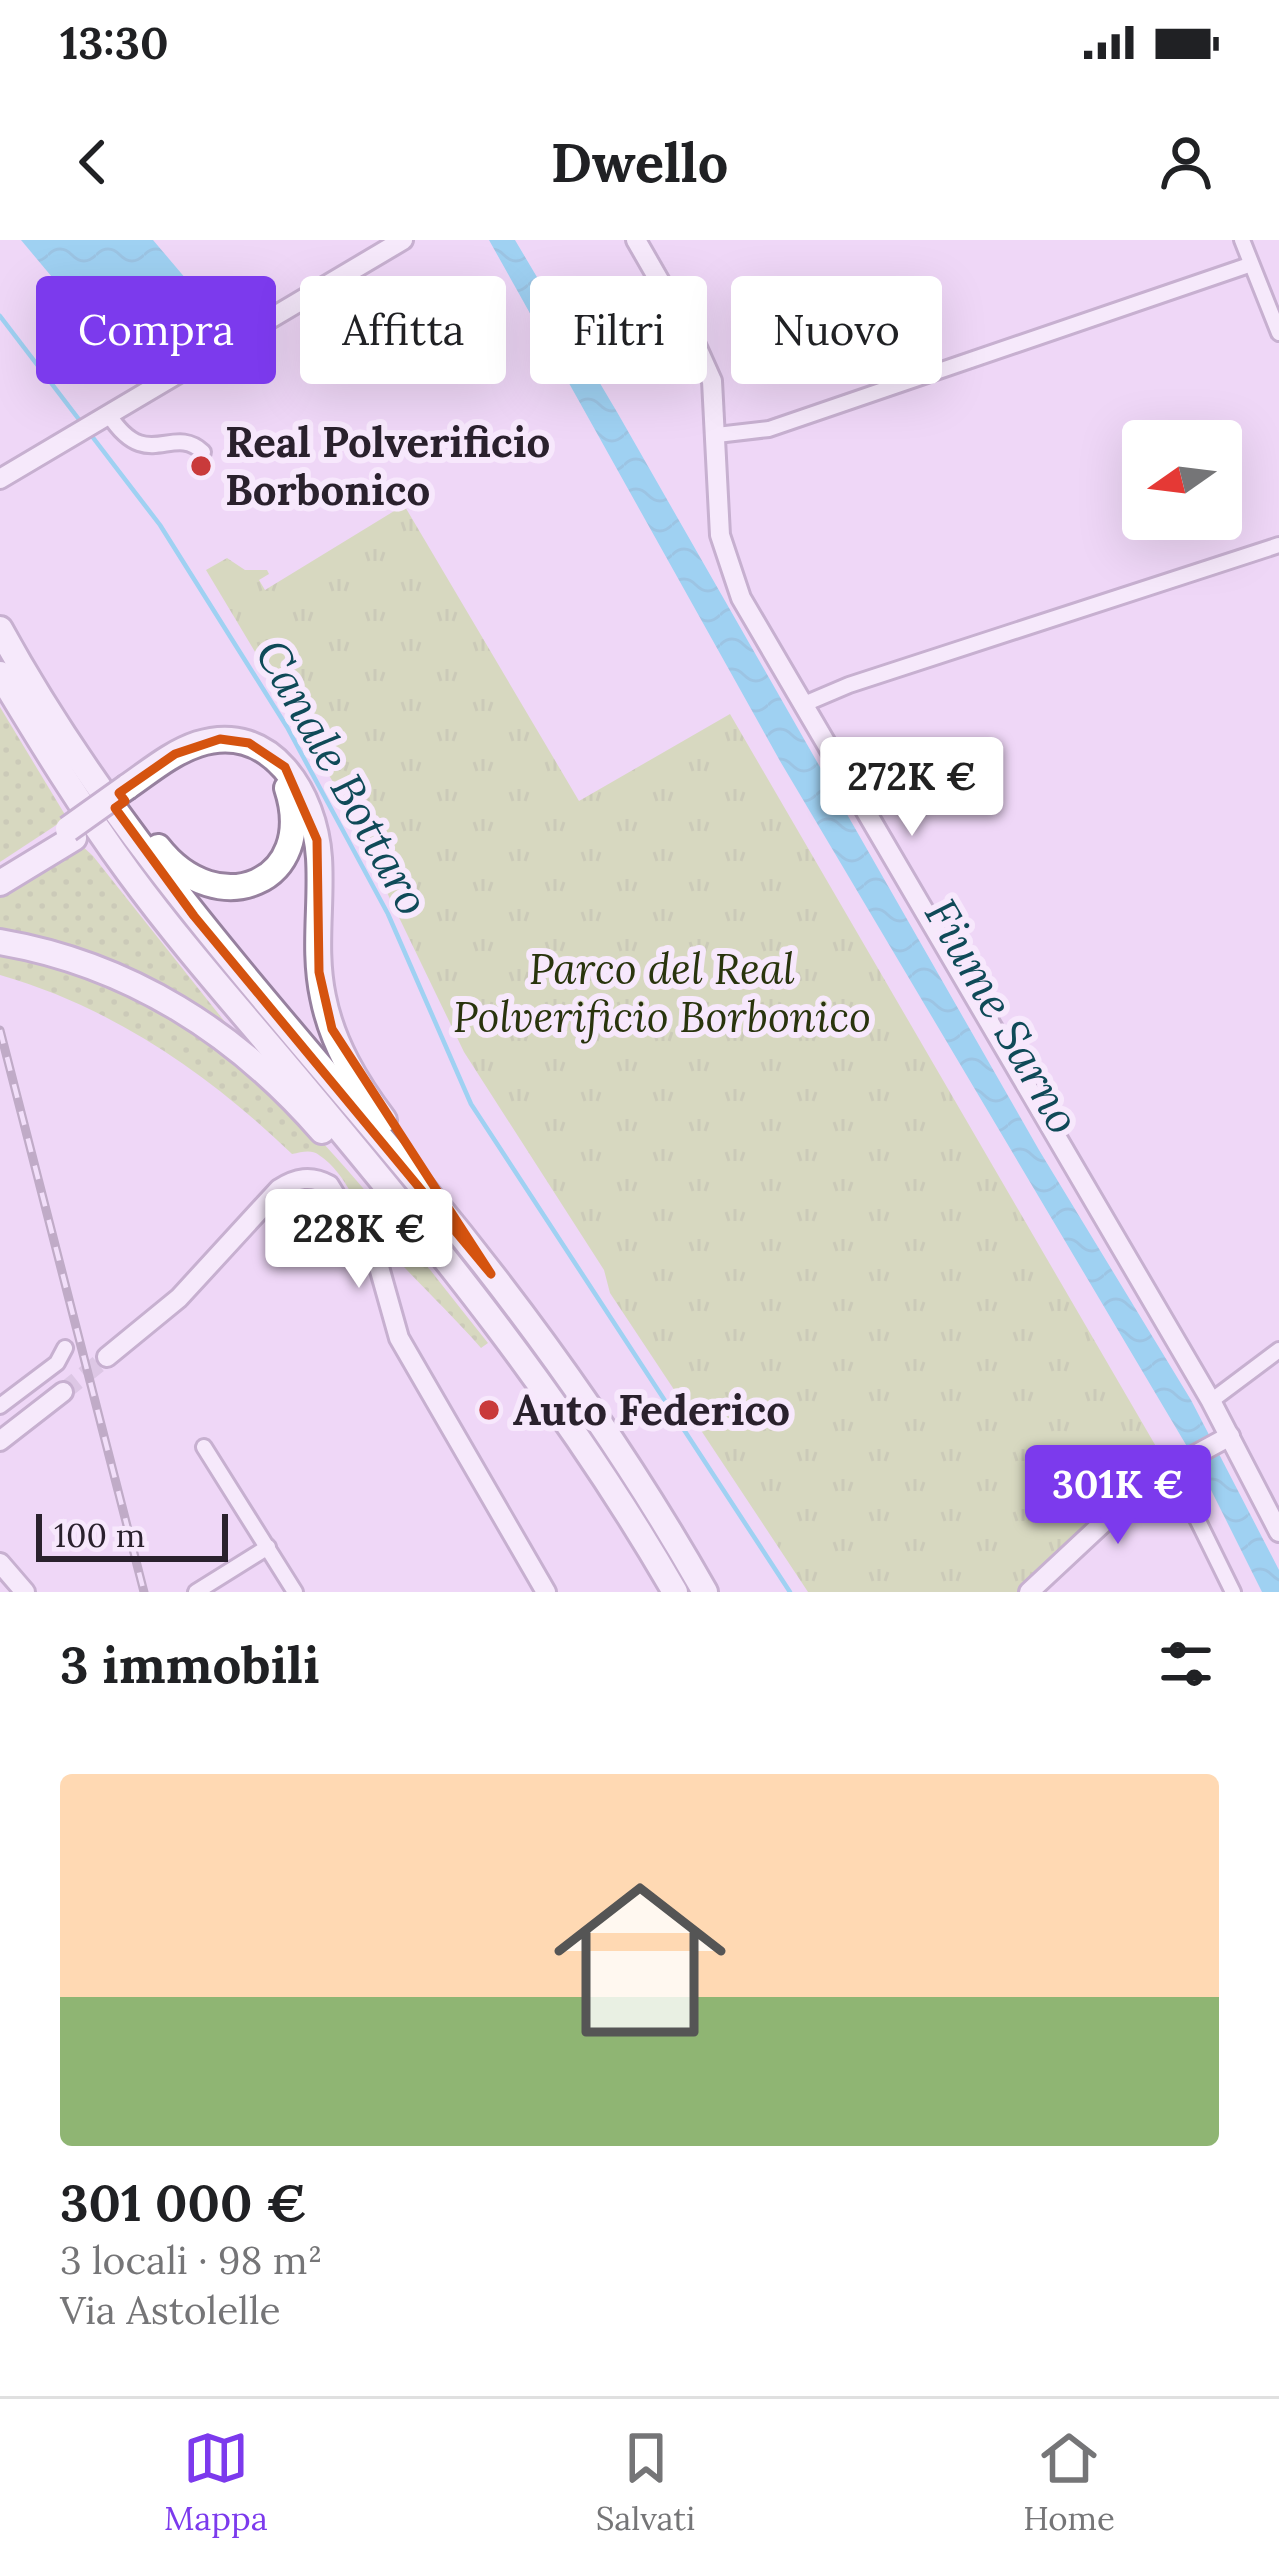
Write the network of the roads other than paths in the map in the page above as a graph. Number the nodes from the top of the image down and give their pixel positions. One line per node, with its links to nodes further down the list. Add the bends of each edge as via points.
1 (403, 240): 6 (street)
2 (636, 240): 7 (street, via 706,364)
3 (1242, 240): 4 (street)
4 (1249, 265): 5 (street); 7 (street, via 769,429)
5 (1279, 333)
6 (103, 418): 8 (street, via 142,446 189,443); 9 (street)
7 (717, 435): 14 (street, via 717,507 728,565)
8 (202, 452)
9 (0, 479)
10 (1279, 545): 14 (street)
11 (0, 610): 15 (highway, via 101,767 182,872 197,883 236,887 270,872 290,843 294,826 279,774 231,748 182,761)
12 (0, 628): 21 (highway, via 170,885)
13 (0, 674): 20 (highway, via 132,878)
14 (802, 705): 26 (street)
15 (130, 791): 16 (highway, bridge); 21 (highway, via 175,754 220,740 250,743 285,767 317,840 319,972 332,1029 370,1101 451,1203)
16 (71, 833): 17 (highway); 18 (highway)
17 (0, 872)
18 (0, 883)
19 (0, 942): 20 (highway, via 97,967 196,1017 308,1115)
20 (449, 1262): 39 (highway, via 571,1425)
21 (491, 1274): 40 (highway, via 616,1447)
22 (65, 1348): 27 (street)
23 (1279, 1350): 26 (street)
24 (107, 1357): 38 (street, via 179,1298 279,1189 307,1178 329,1185 379,1268 399,1338)
25 (63, 1392): 29 (street)
26 (1211, 1401): 28 (street)
27 (0, 1406)
28 (1226, 1438): 31 (street); 32 (street)
29 (0, 1441)
30 (205, 1447): 33 (street)
31 (1176, 1466): 41 (street, via 1149,1480); 42 (street)
32 (1279, 1532)
33 (268, 1547): 36 (street); 37 (street)
34 (0, 1563): 35 (street)
35 (26, 1592)
36 (196, 1592)
37 (295, 1592)
38 (545, 1592)
39 (674, 1592)
40 (705, 1592)
41 (1029, 1592)
42 (1232, 1592)

